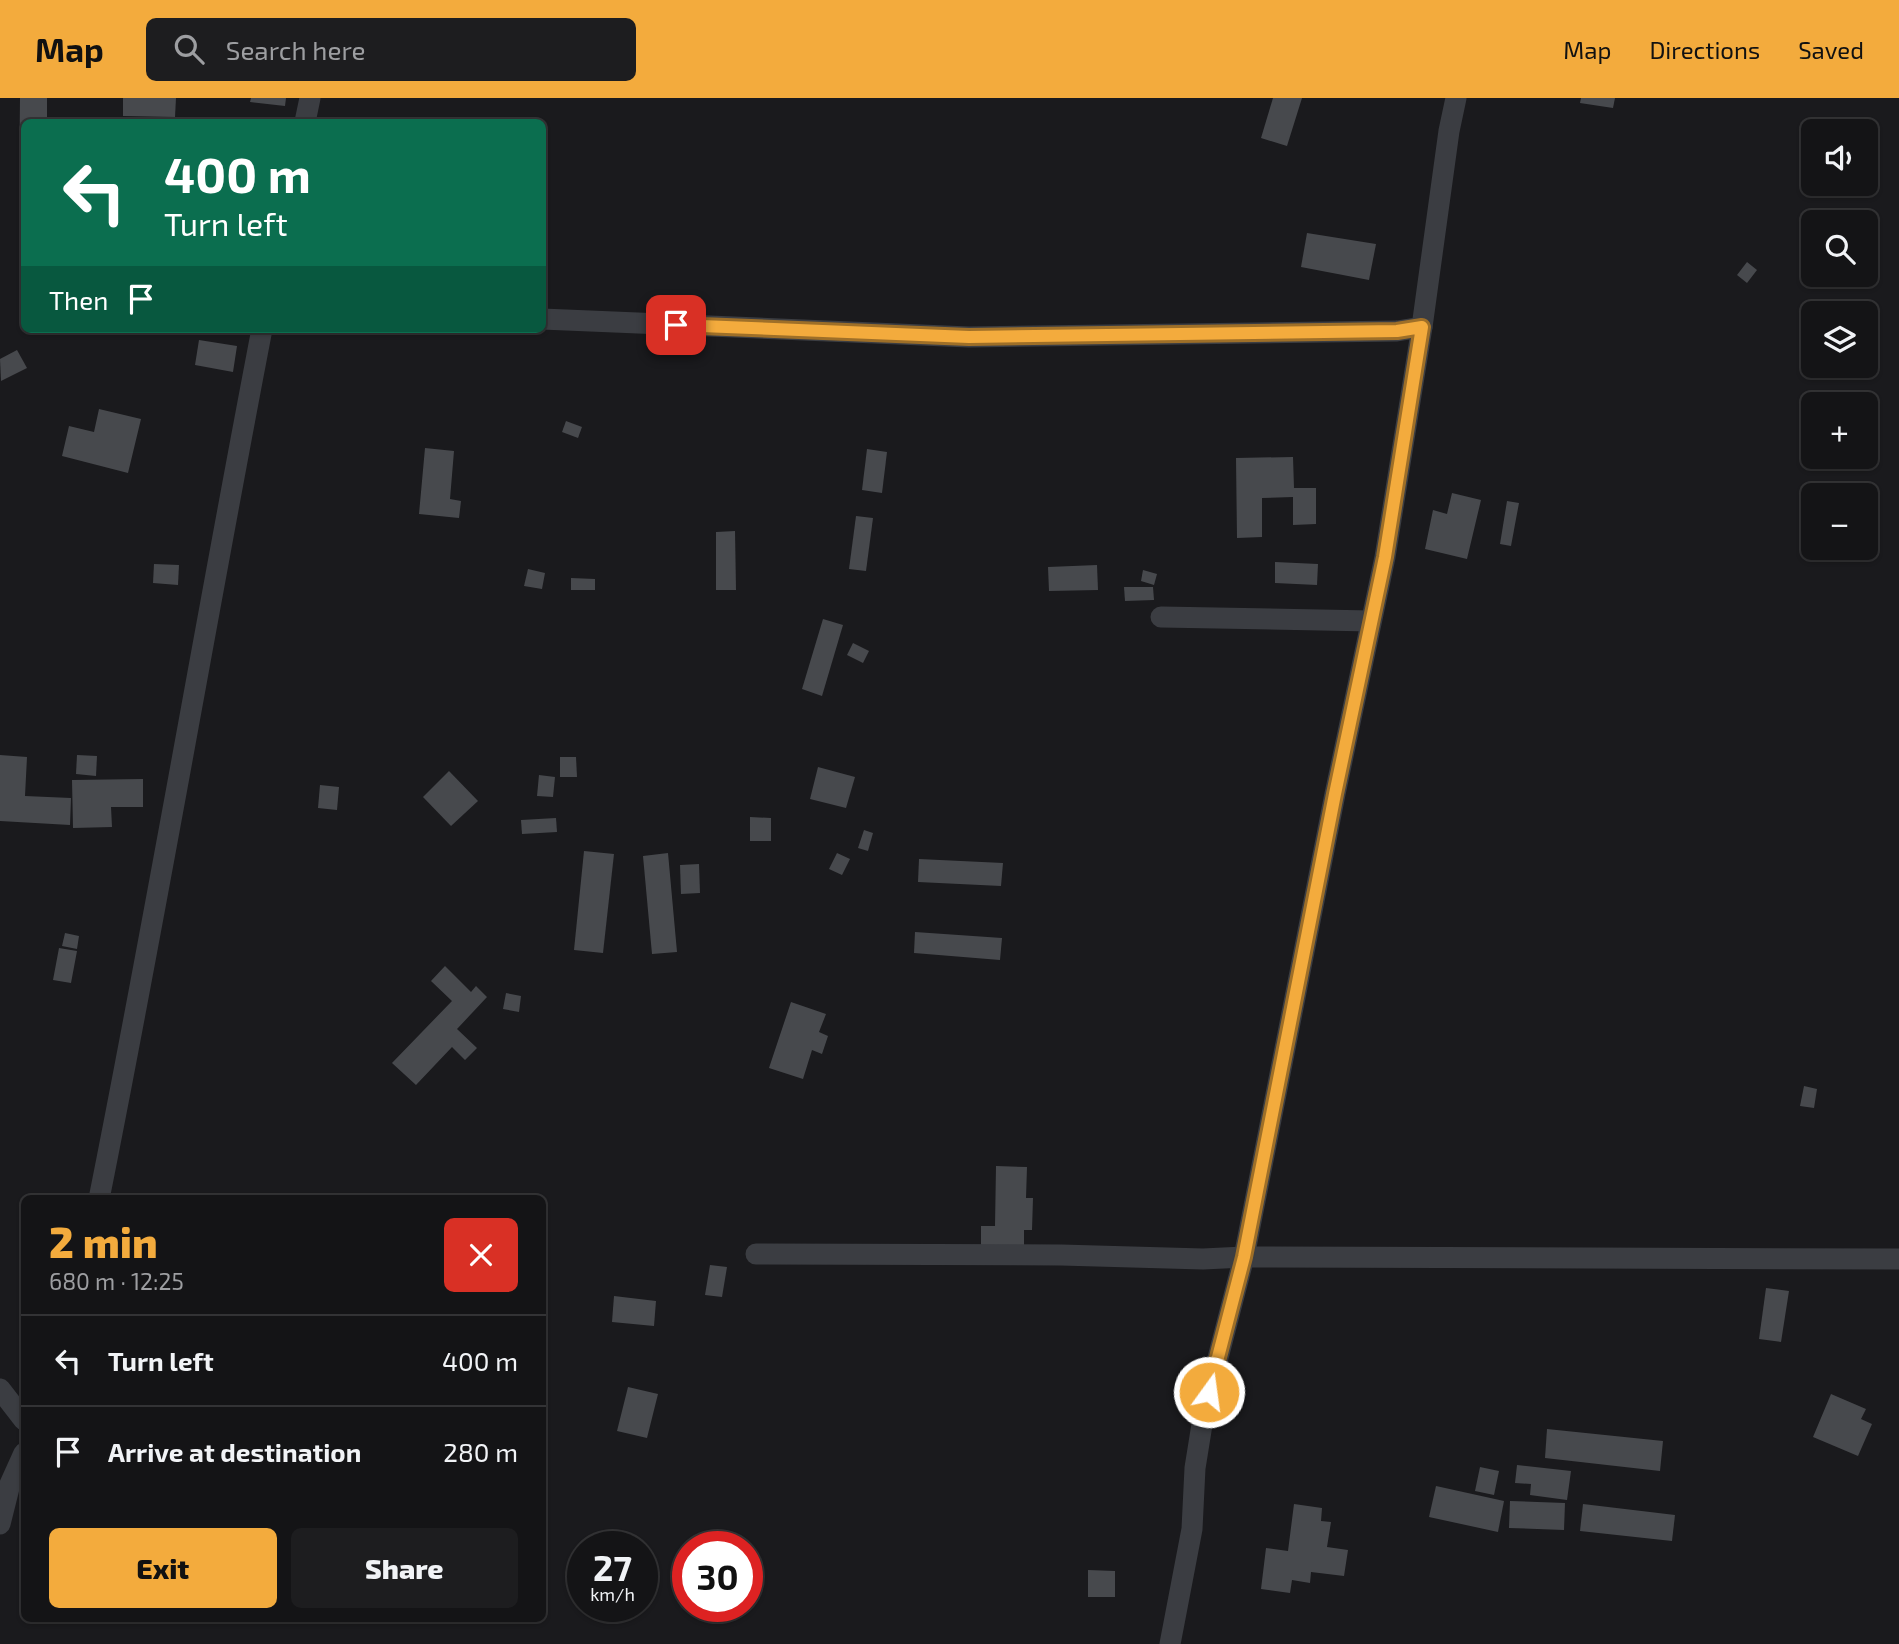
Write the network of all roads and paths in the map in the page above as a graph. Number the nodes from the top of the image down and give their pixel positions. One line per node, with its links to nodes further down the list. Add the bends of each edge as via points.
1 (310, 98): 3 (street)
2 (1457, 98): 5 (street)
3 (306, 119)
4 (546, 319): 5 (street, via 969,337)
5 (1422, 327): 8 (street)
6 (261, 333): 9 (street)
7 (1161, 617): 8 (street)
8 (1371, 621): 11 (street)
9 (100, 1195)
10 (756, 1254): 11 (street)
11 (1244, 1257): 12 (street); 17 (street, via 1204,1412 1192,1529)
12 (1899, 1259)
13 (0, 1389): 14 (street)
14 (21, 1416)
15 (21, 1460): 16 (street)
16 (0, 1524)
17 (1170, 1644)

